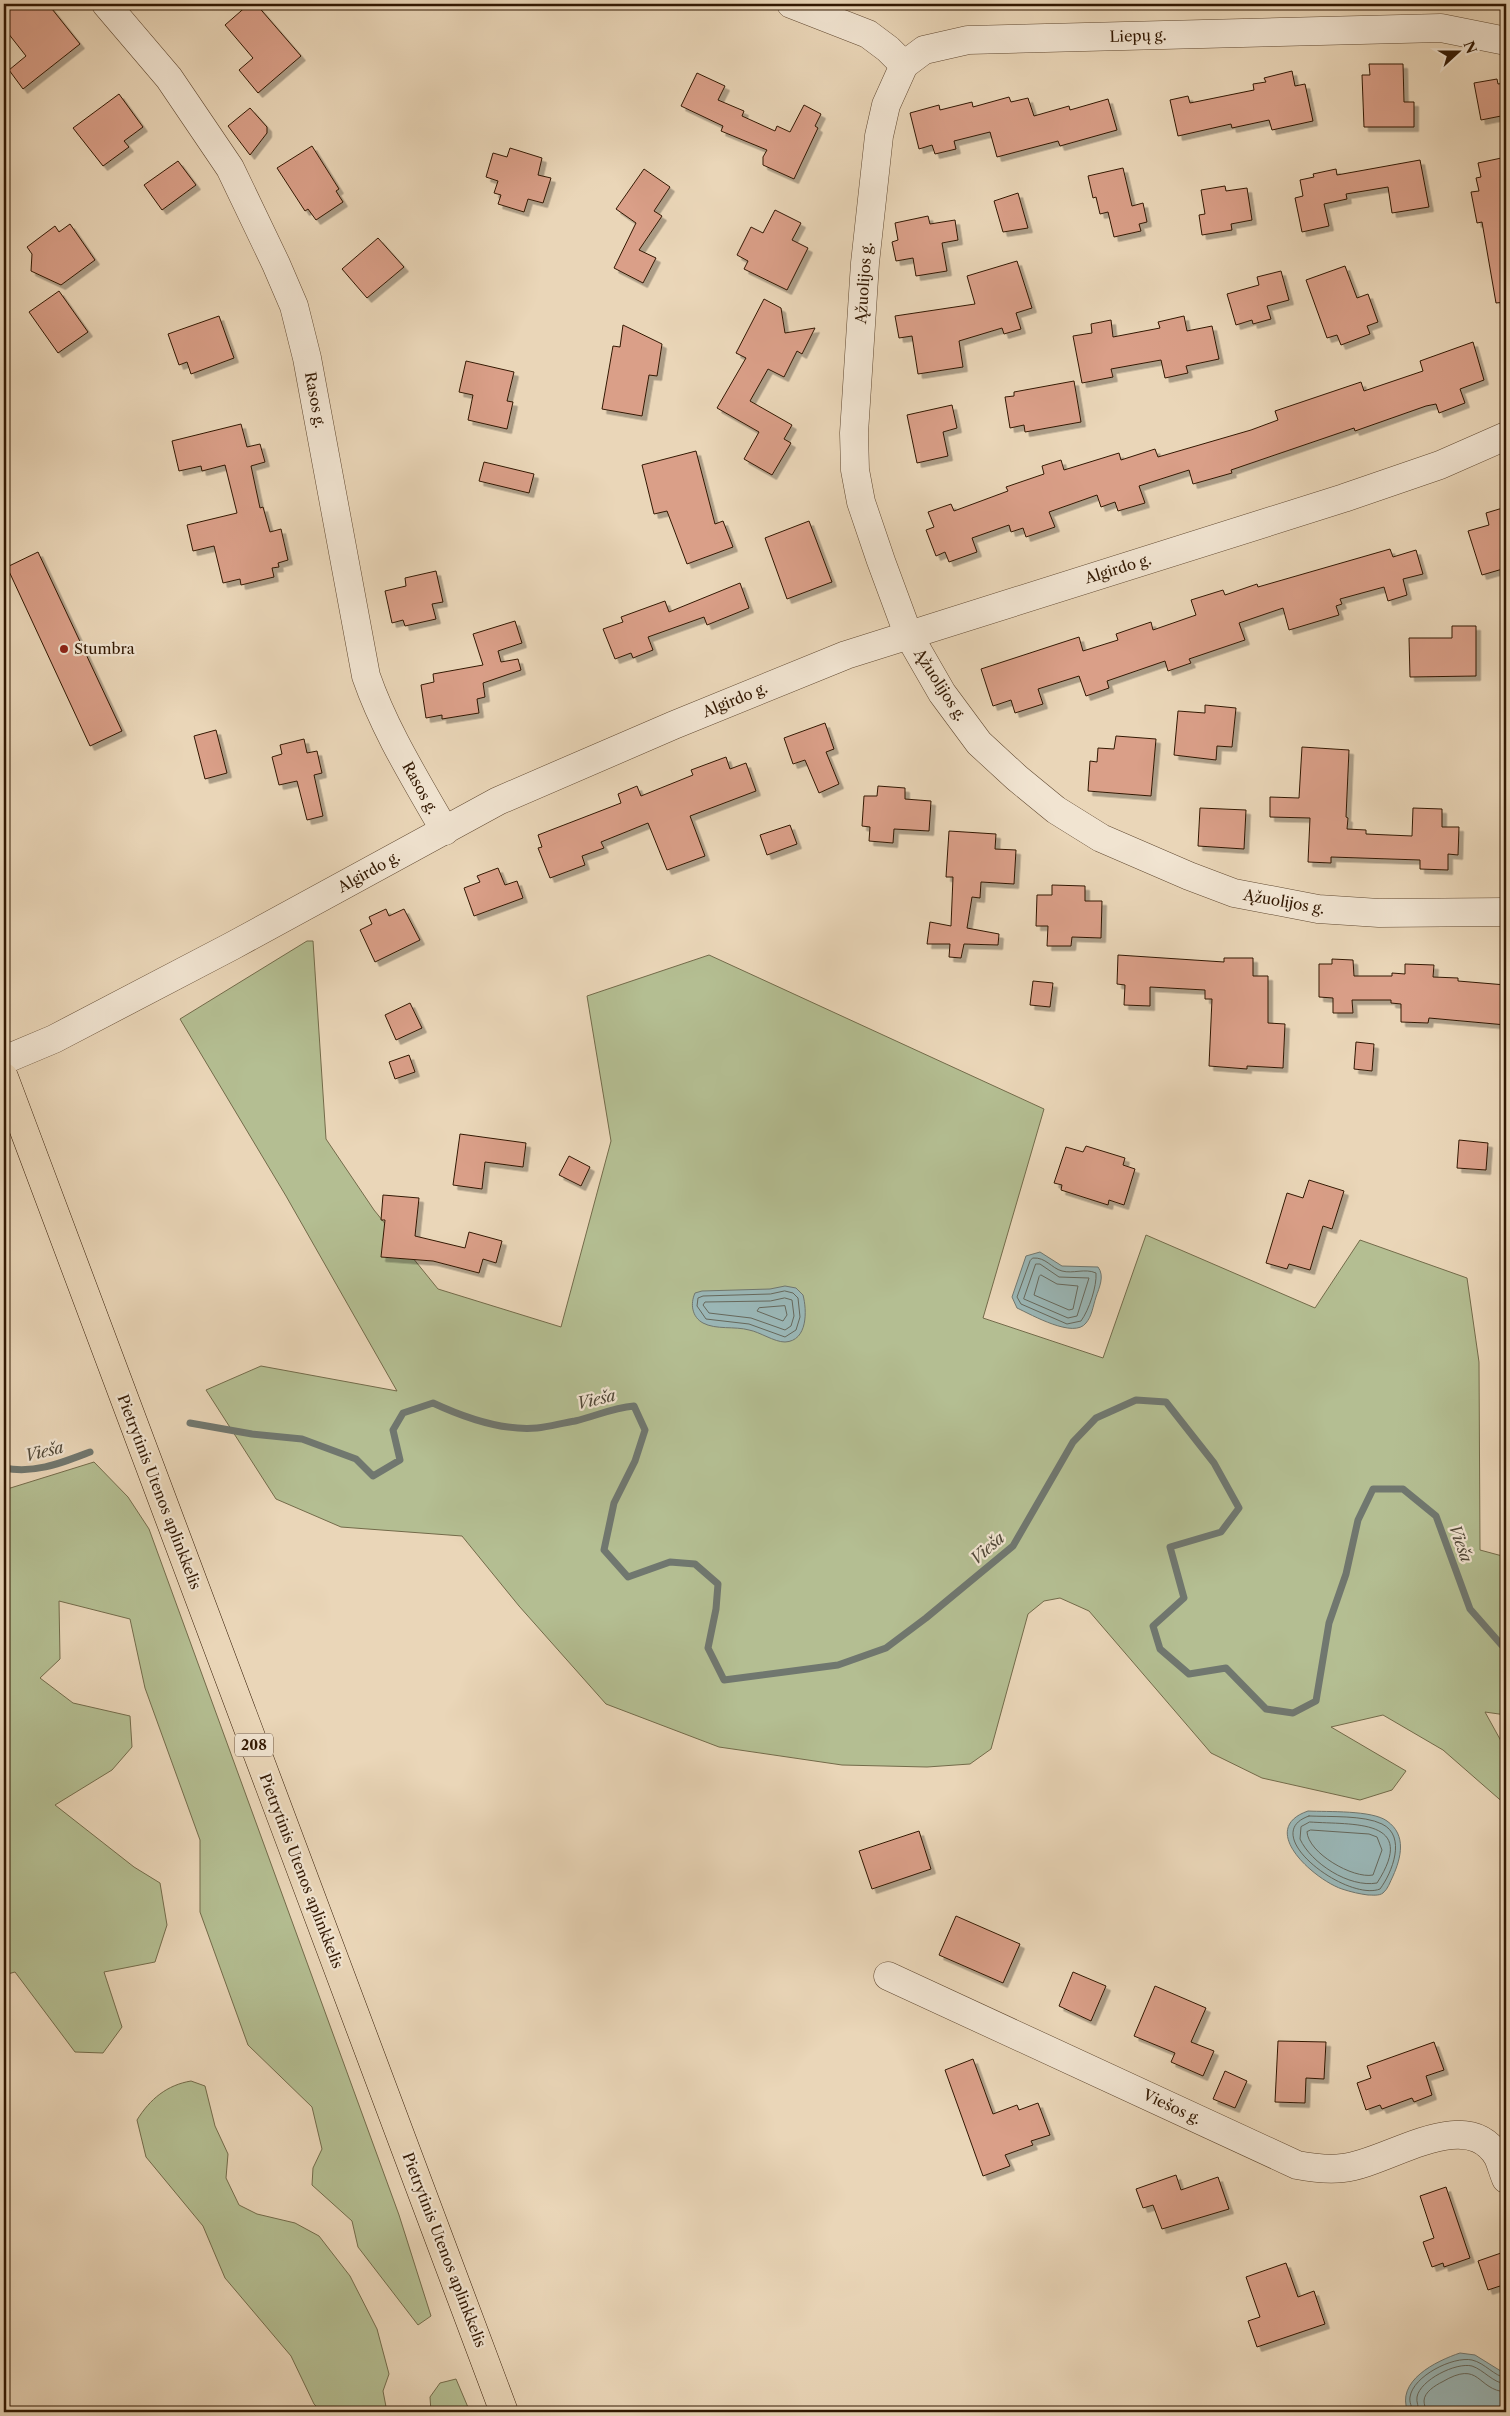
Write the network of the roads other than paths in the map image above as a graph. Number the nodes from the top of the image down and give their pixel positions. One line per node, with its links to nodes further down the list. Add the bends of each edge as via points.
1 (106, 4): 7 (street, Rasos g., via 169,78 230,168 294,306 307,358 366,676 390,734)
2 (792, 4): 4 (street, via 868,34)
3 (1506, 41): 4 (street, Liepų g., via 1441,28 968,40 924,50)
4 (904, 65): 6 (street, Ąžuolijos g., via 889,96 879,136 865,263 854,433 855,470 861,502)
5 (1506, 436): 6 (street, Algirdo g., via 1440,465 1344,498)
6 (908, 634): 7 (street, Algirdo g., via 846,655 666,729 507,797); 8 (street, Ąžuolijos g., via 942,693 979,743 1056,810 1101,838 1234,893 1286,904 1378,913)
7 (444, 831): 9 (street, Algirdo g., via 54,1039)
8 (1506, 912)
9 (4, 1060)
10 (4, 1077): 13 (highway, Pietrytinis Utenos aplinkkelis / 208)
11 (888, 1976): 12 (street, Viešos g., via 1297,2165 1319,2169 1344,2168 1442,2135 1467,2134 1486,2144 1498,2157)
12 (1506, 2179)
13 (504, 2412)

